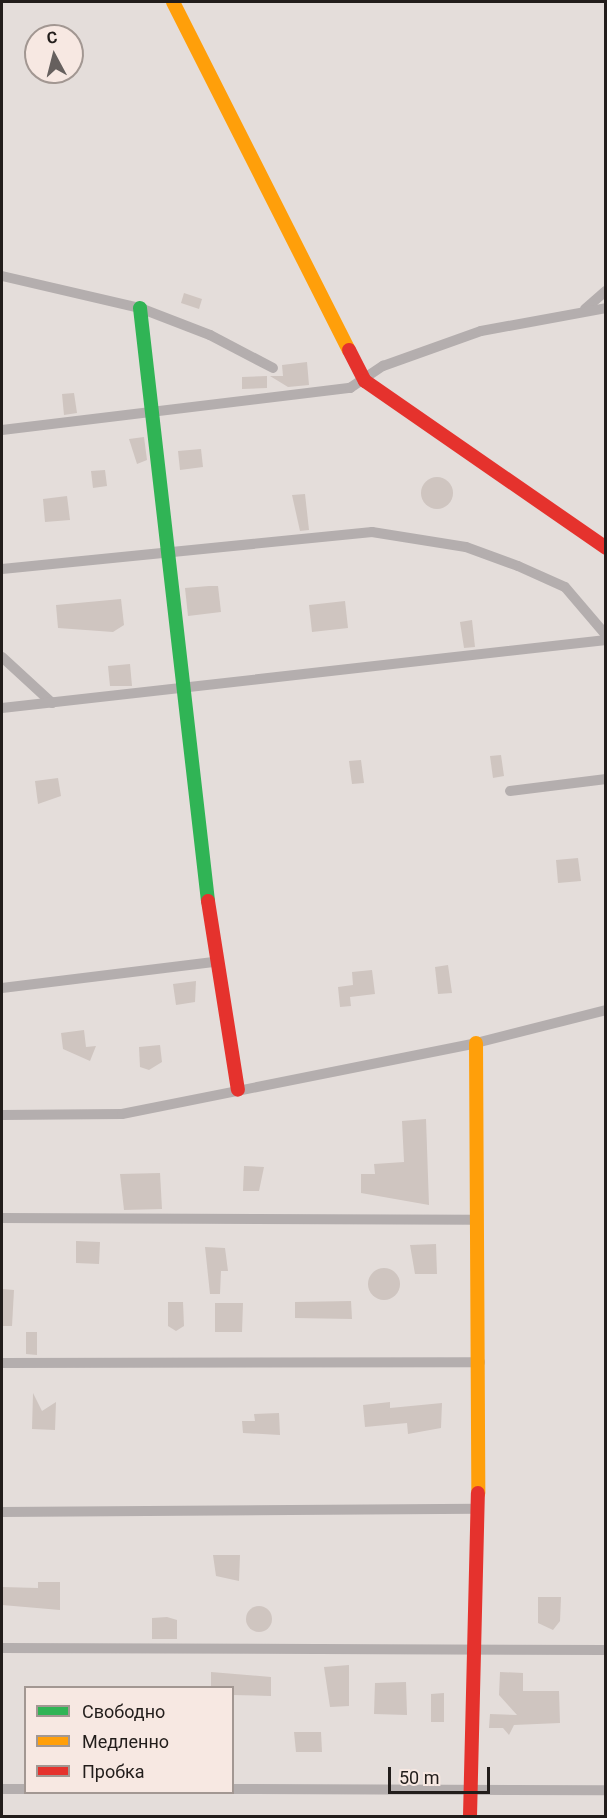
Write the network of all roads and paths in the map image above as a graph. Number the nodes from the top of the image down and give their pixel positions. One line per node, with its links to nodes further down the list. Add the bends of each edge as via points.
1 (173, 2): 8 (street)
2 (2, 276): 4 (street)
3 (606, 291): 6 (street)
4 (140, 308): 7 (street, via 210,335); 9 (street)
5 (606, 308): 6 (street)
6 (585, 309): 8 (street, via 481,331 383,366)
7 (273, 368)
8 (365, 381): 9 (street, via 350,388); 11 (street)
9 (152, 411): 10 (street); 12 (street)
10 (2, 430)
11 (606, 548)
12 (165, 551): 13 (street); 14 (street, via 372,532 466,547 565,587); 17 (street)
13 (2, 569)
14 (606, 634)
15 (606, 640): 17 (street)
16 (2, 657): 18 (street)
17 (182, 688): 18 (street); 22 (street)
18 (52, 703): 19 (street)
19 (2, 708)
20 (606, 779): 21 (street)
21 (510, 791)
22 (215, 963): 23 (street); 26 (street)
23 (2, 988)
24 (606, 1010): 25 (street)
25 (476, 1042): 26 (street); 29 (street)
26 (238, 1090): 27 (street, via 122,1114)
27 (2, 1115)
28 (2, 1218): 29 (street)
29 (476, 1220): 30 (street)
30 (480, 1362): 31 (street); 32 (street)
31 (2, 1363)
32 (478, 1509): 33 (street); 35 (street)
33 (2, 1512)
34 (2, 1648): 35 (street)
35 (475, 1650): 36 (street); 40 (street)
36 (606, 1650)
37 (2, 1789): 38 (street)
38 (24, 1789)
39 (234, 1789): 40 (street)
40 (470, 1790): 41 (street); 42 (street)
41 (606, 1790)
42 (470, 1816)

